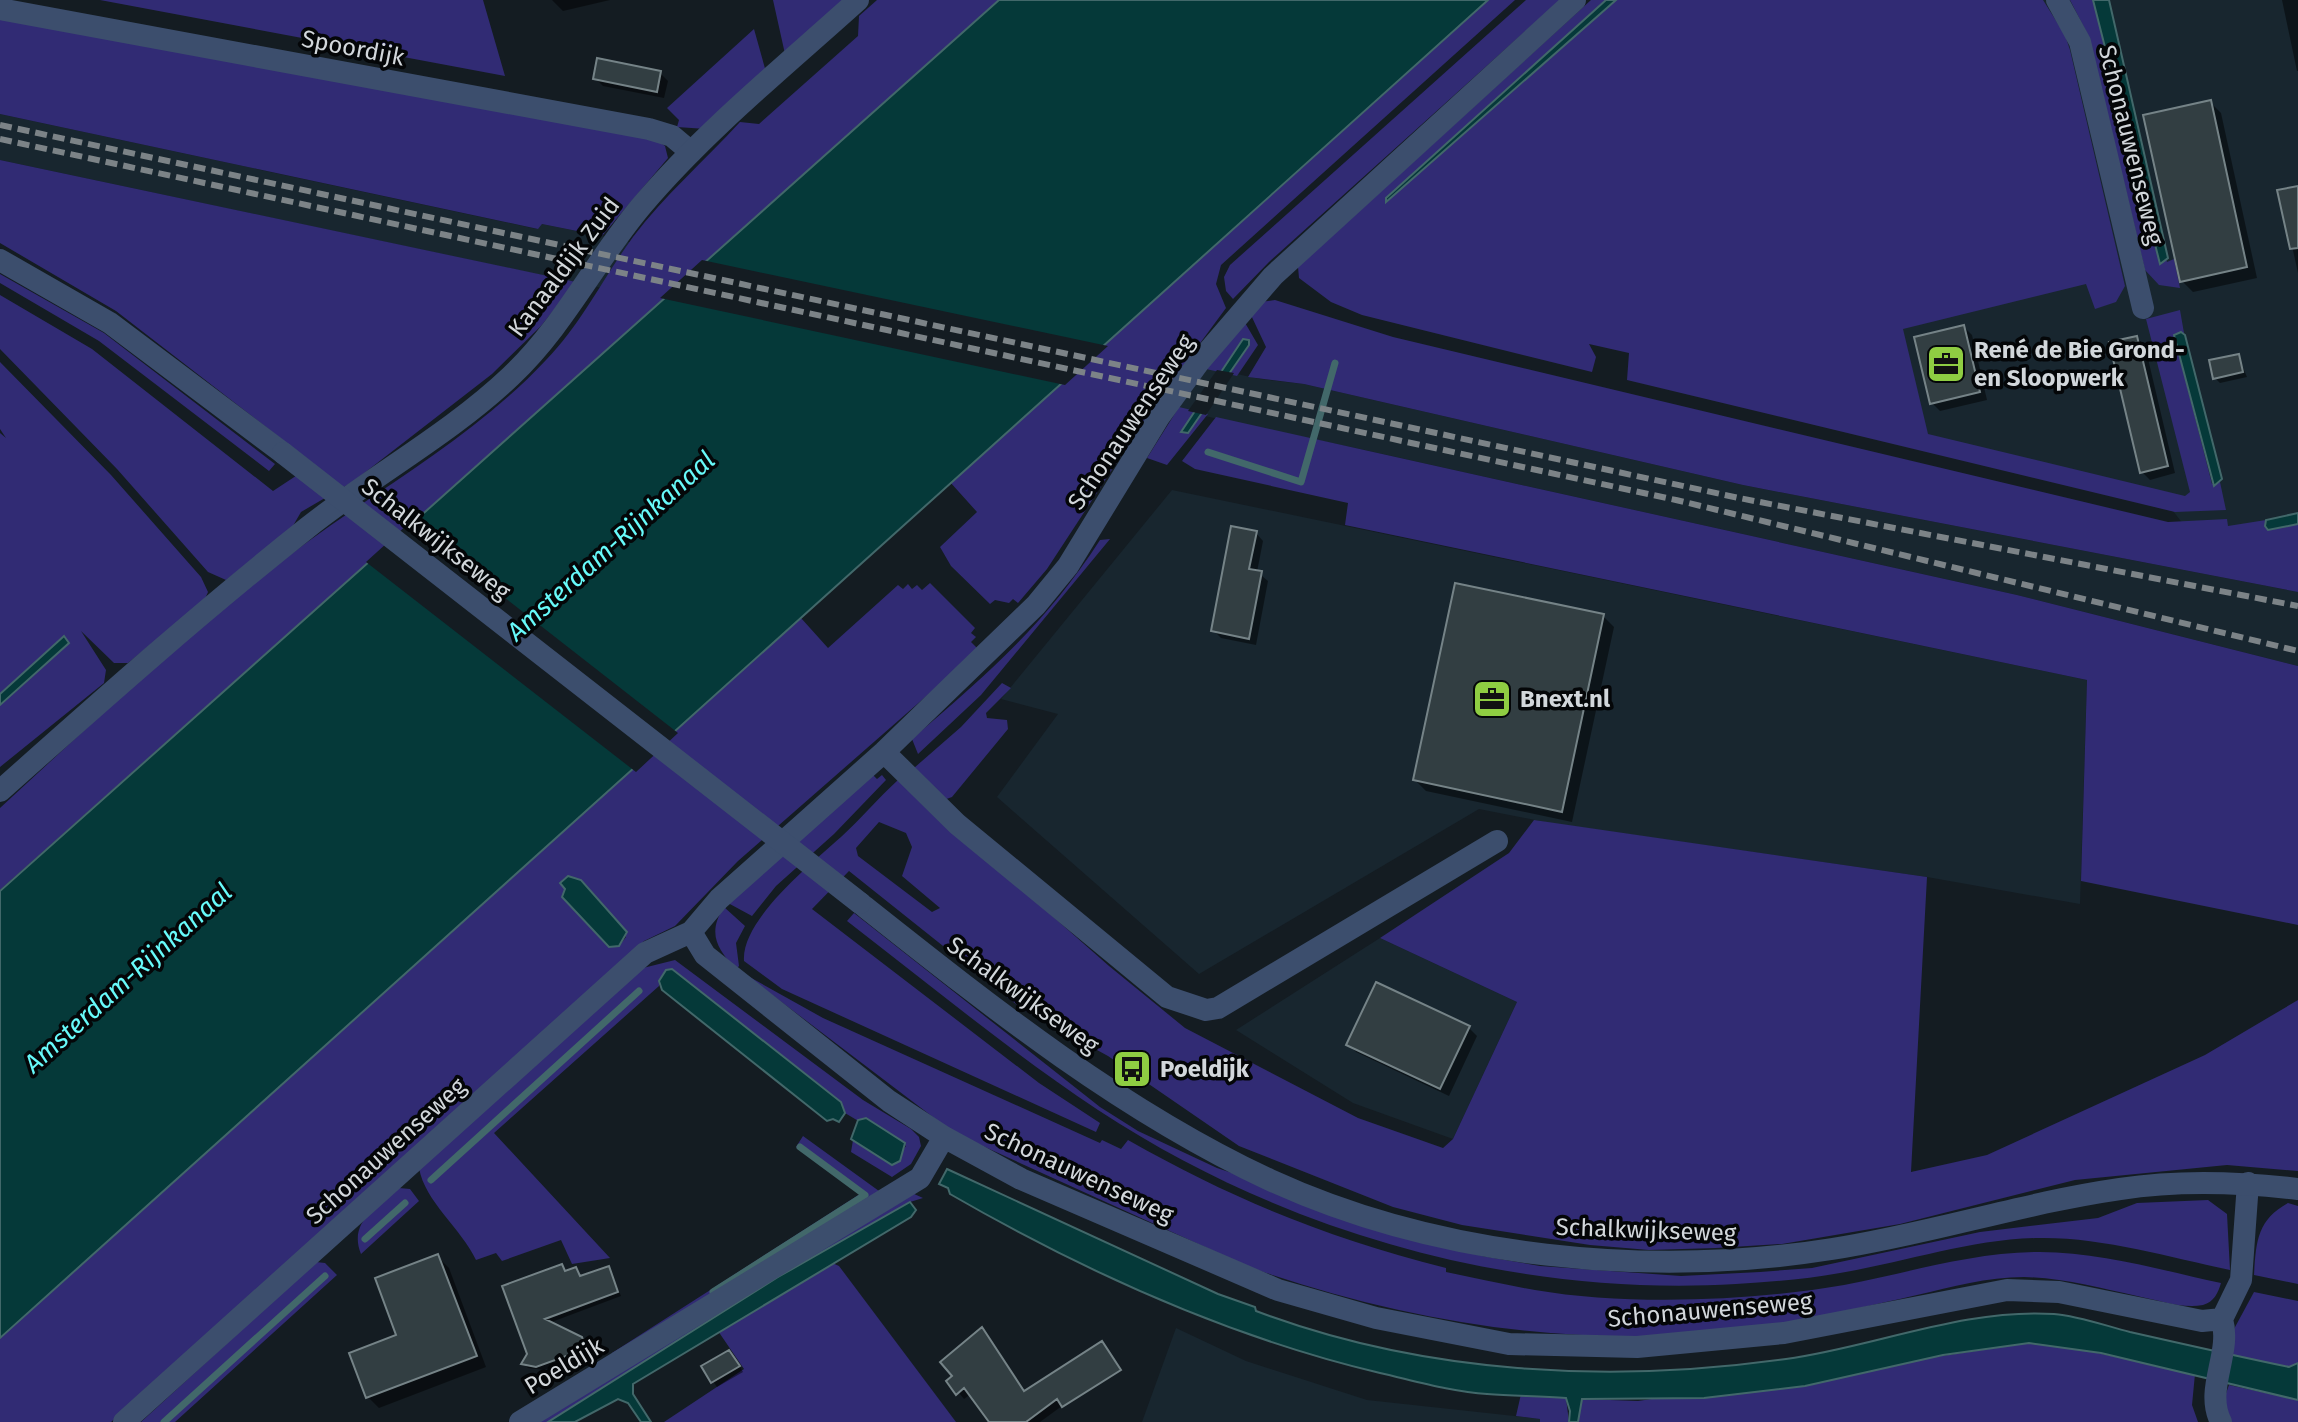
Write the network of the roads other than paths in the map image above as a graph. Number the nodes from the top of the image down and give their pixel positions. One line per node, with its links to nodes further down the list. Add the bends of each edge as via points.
1 (858, 0): 5 (street, Kanaaldijk Zuid)
2 (1575, 0): 8 (street, Schonauwenseweg, via 1273,276 1159,417 1068,566 1008,636)
3 (2057, 0): 7 (street, Schonauwenseweg, via 2080,42)
4 (0, 9): 5 (street, Spoordijk, via 649,129 672,136)
5 (691, 152): 9 (street, Kanaaldijk Zuid, via 616,238 581,295 510,377 310,525)
6 (0, 260): 13 (street, Schalkwijkseweg, bridge, via 110,323 283,453 1002,1016 1184,1136 1273,1181 1455,1242 1596,1259 1681,1262 1776,1258 1856,1246 2122,1188)
7 (2143, 308)
8 (884, 752): 10 (street, via 967,833 1167,997 1206,1010 1218,1008); 11 (street, Schonauwenseweg, via 719,899)
9 (0, 791)
10 (1497, 841)
11 (691, 932): 12 (street, Schonauwenseweg, via 705,955 839,1064); 16 (street, Schonauwenseweg, via 645,953)
12 (944, 1137): 15 (street, Schonauwenseweg, via 1021,1179 1278,1290 1376,1318 1509,1344 1637,1347 1784,1333 2007,1290 2059,1292 2202,1321); 17 (street, Poeldijk, via 920,1178)
13 (2248, 1183): 14 (street, Schalkwijkseweg); 15 (street, via 2241,1280)
14 (2298, 1189)
15 (2222, 1319): 18 (street, via 2225,1348 2215,1411)
16 (124, 1422)
17 (520, 1422)
18 (2221, 1422)

